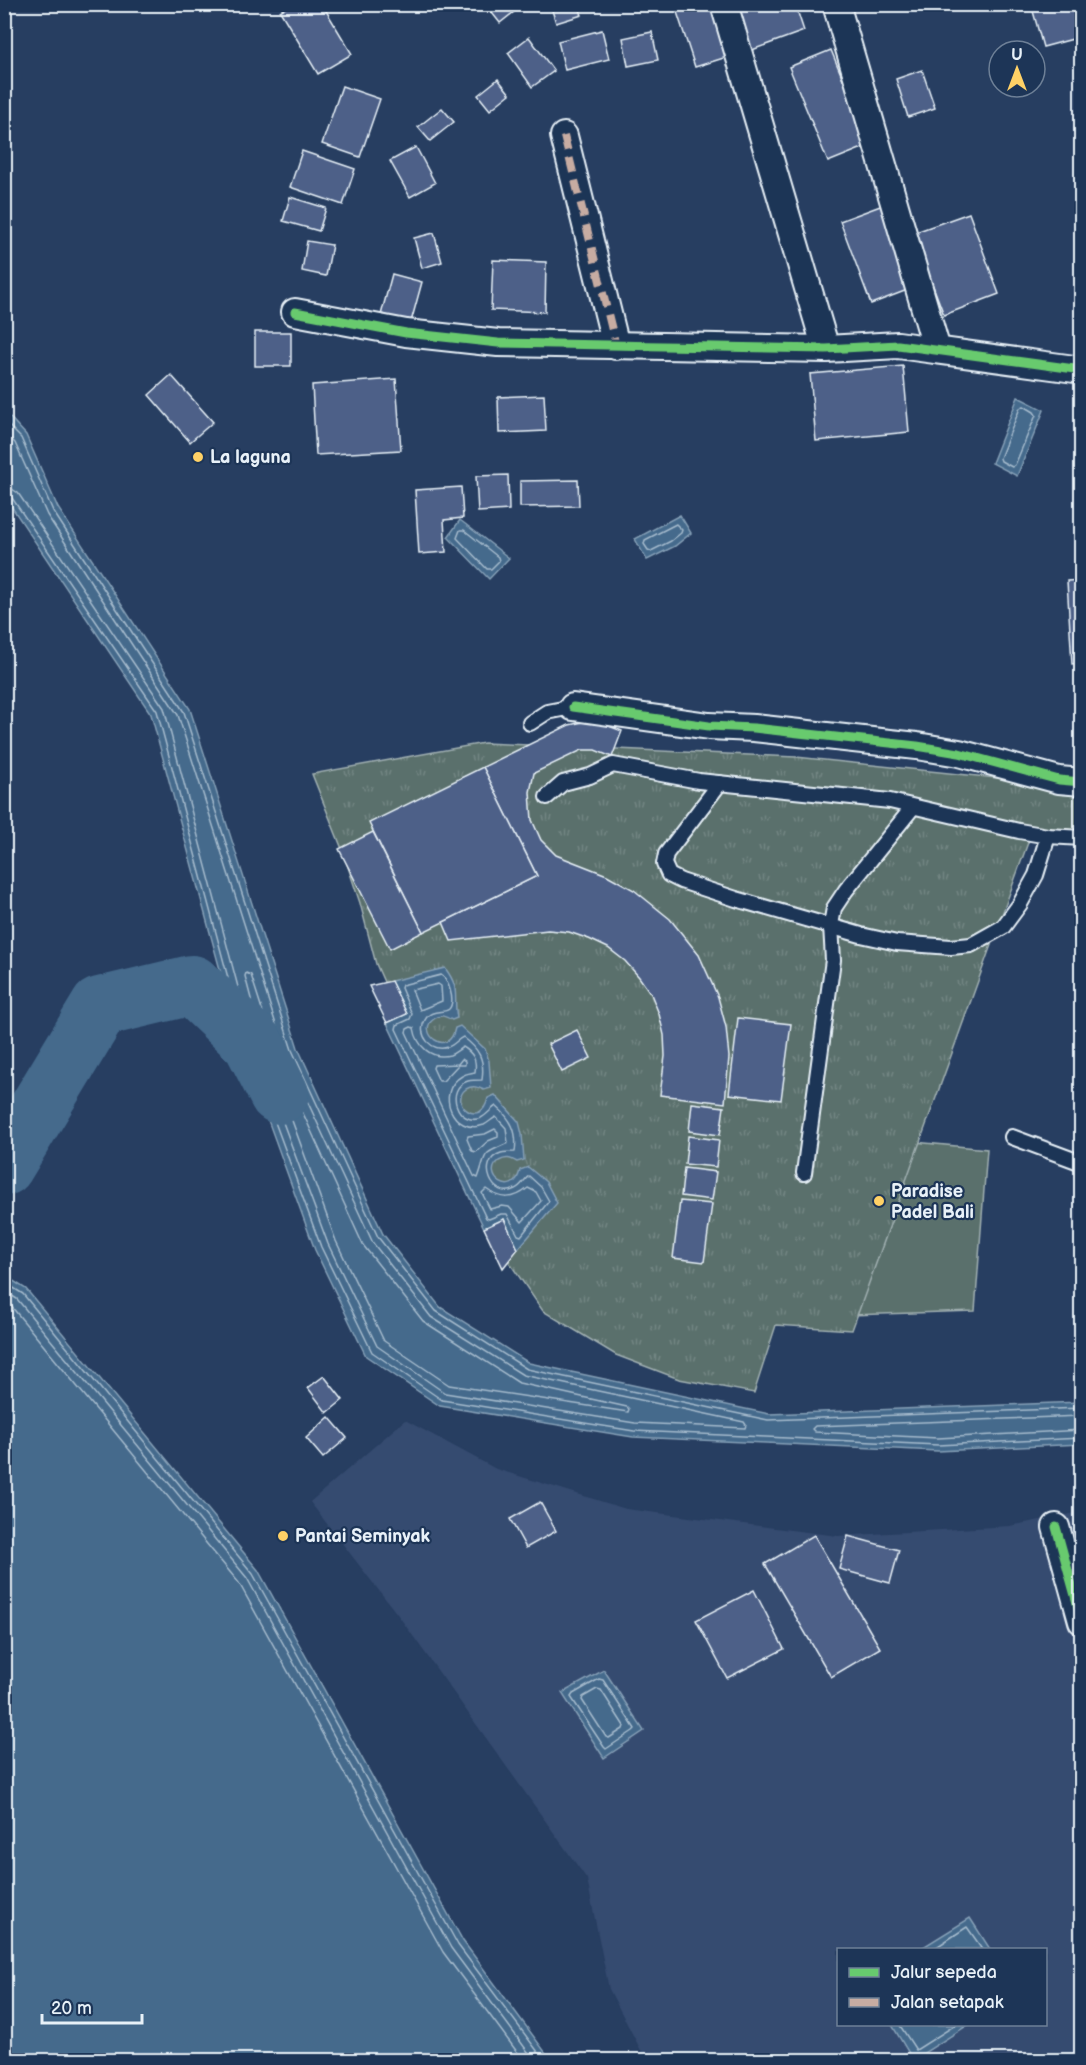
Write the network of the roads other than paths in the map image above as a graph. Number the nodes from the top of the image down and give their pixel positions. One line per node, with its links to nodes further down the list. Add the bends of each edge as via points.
1 (724, 4): 6 (street)
2 (836, 4): 7 (street)
3 (564, 136): 5 (street)
4 (295, 312): 5 (street, via 406,333 498,343)
5 (616, 346): 6 (street)
6 (826, 350): 7 (street, via 898,345)
7 (937, 350): 8 (street)
8 (1082, 370)
9 (573, 707): 10 (lane, via 547,712); 11 (street, via 709,726 917,746)
10 (530, 723)
11 (1082, 782)
12 (720, 783): 13 (lane, via 613,765 563,783); 14 (lane, via 852,796); 17 (lane, via 666,854 664,864 669,875 736,899)
13 (547, 797)
14 (914, 807): 15 (lane); 17 (lane, via 840,899)
15 (1048, 836): 16 (lane); 17 (lane, via 1036,875 1020,904 1003,927 971,945 897,944)
16 (1082, 838)
17 (831, 925): 20 (lane, via 833,960)
18 (1012, 1137): 19 (lane)
19 (1082, 1163)
20 (804, 1173)
21 (1056, 1527): 22 (street)
22 (1082, 1621)

